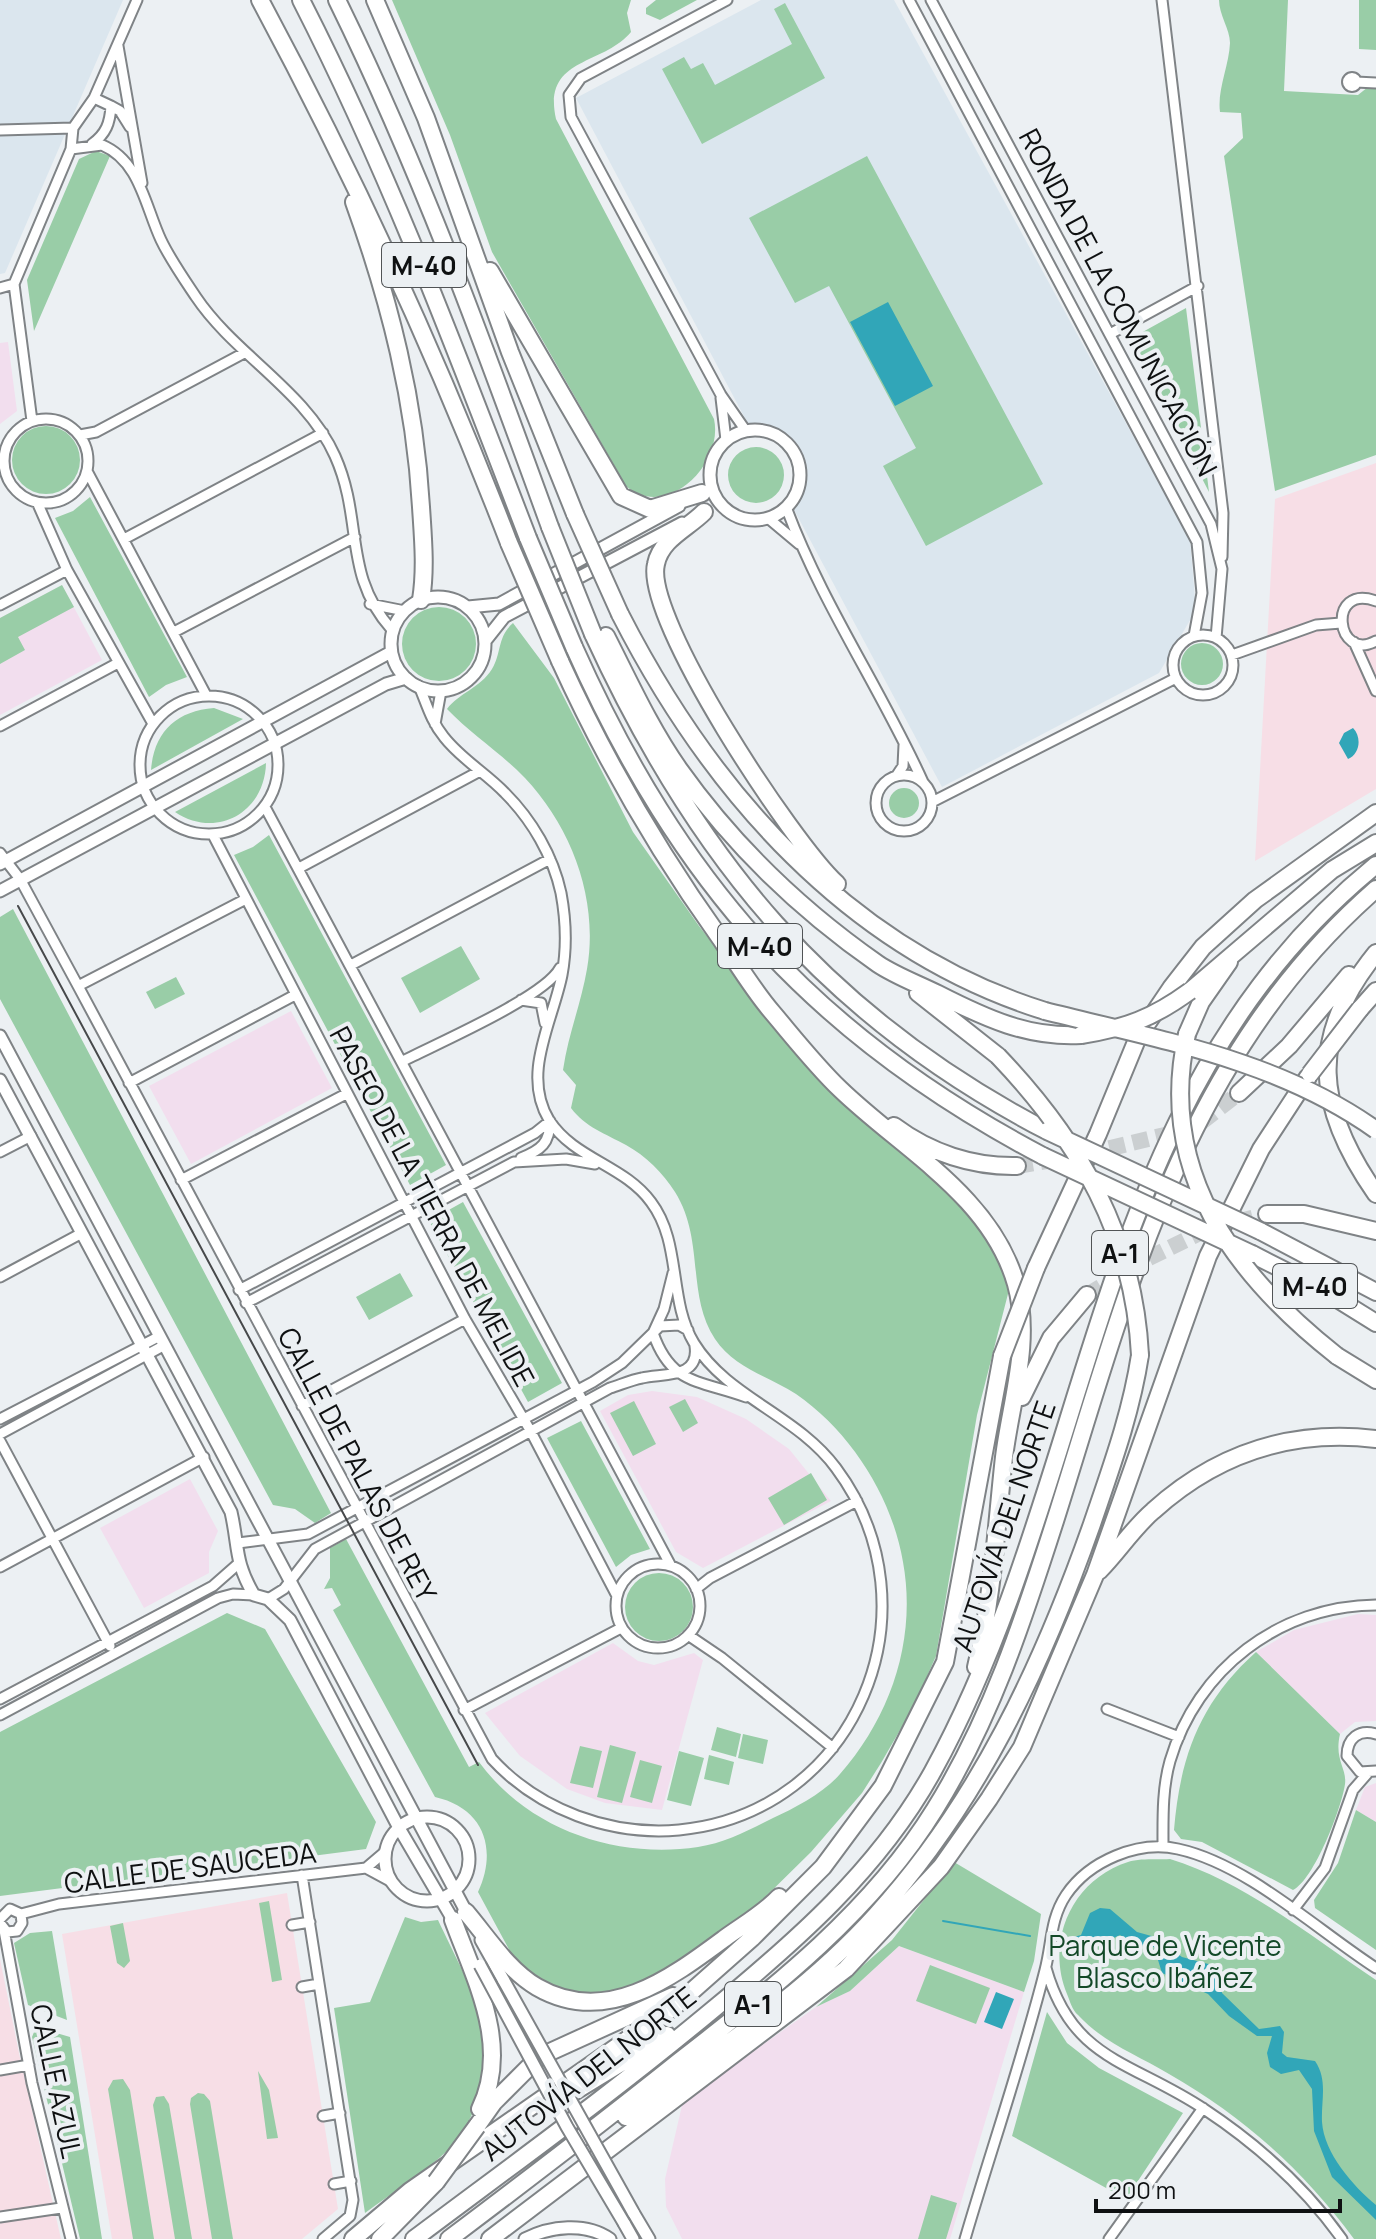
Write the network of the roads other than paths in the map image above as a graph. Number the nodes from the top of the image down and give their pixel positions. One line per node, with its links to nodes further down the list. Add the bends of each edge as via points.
1 (137, 0): 10 (street)
2 (260, 0): 15 (highway)
3 (301, 0): 143 (highway, M-40, bridge, via 358,111 425,268 574,647 665,823 763,949 811,996 925,1089 1043,1156 1252,1254)
4 (337, 0): 58 (highway, M-40, bridge, via 452,257)
5 (375, 0): 22 (highway)
6 (727, 0): 28 (street, via 581,78 569,95 571,117)
7 (909, 0): 59 (street, RONDA DE LA COMUNICACIÓN, via 1197,542 1202,593)
8 (931, 0): 26 (street, RONDA DE LA COMUNICACIÓN)
9 (1162, 0): 24 (street)
10 (118, 46): 13 (street); 18 (street)
11 (1356, 82): 12 (street)
12 (1376, 83)
13 (94, 98): 14 (street); 16 (street)
14 (111, 106): 18 (street); 19 (street, via 101,138)
15 (325, 121): 49 (highway, via 376,265 407,383 420,485); 103 (highway, bridge, via 453,399 509,543 616,779)
16 (73, 128): 17 (street); 20 (street)
17 (0, 130)
18 (134, 134): 21 (street)
19 (89, 146): 20 (street); 21 (street, via 102,145 118,154)
20 (71, 149): 23 (street)
21 (145, 198): 27 (street, via 162,241 197,299)
22 (455, 198): 38 (highway, via 499,289 621,496 650,509); 104 (highway, bridge, via 575,514 620,614 686,730 784,850 847,906)
23 (14, 284): 25 (street); 29 (street)
24 (1198, 286): 26 (street); 47 (street, via 1223,513)
25 (0, 288)
26 (1110, 334): 47 (street, RONDA DE LA COMUNICACIÓN, via 1211,524)
27 (244, 353): 31 (street); 32 (street, via 96,432)
28 (721, 395): 30 (street); 33 (street)
29 (32, 421): 32 (street, via 62,422); 34 (street, via 14,433)
30 (746, 431): 33 (street); 40 (street, via 767,432 792,449 800,477)
31 (323, 433): 44 (street, via 347,486); 45 (street)
32 (80, 435): 35 (street)
33 (726, 440): 38 (street, via 711,463)
34 (2, 455): 37 (street)
35 (87, 471): 39 (street, via 74,493 50,503); 45 (street)
36 (0, 481): 37 (street)
37 (12, 485): 39 (street)
38 (706, 487): 41 (street); 53 (street, via 499,604)
39 (37, 502): 48 (street)
40 (786, 507): 43 (street); 46 (street)
41 (724, 508): 42 (street); 43 (street, via 738,517)
42 (704, 512): 61 (street, via 504,617); 104 (highway, via 664,546 655,567 659,595 690,664 790,832 833,881)
43 (768, 518): 46 (street)
44 (355, 537): 51 (street); 57 (street)
45 (124, 539): 57 (street)
46 (800, 544): 78 (street)
47 (1222, 569): 60 (street, RONDA DE LA COMUNICACIÓN)
48 (67, 570): 52 (street); 66 (street)
49 (421, 600): 53 (street, via 446,597); 54 (street)
50 (1375, 600): 55 (street, via 1351,602)
51 (370, 604): 54 (street); 56 (street)
52 (0, 605)
53 (468, 607): 61 (street, via 484,628)
54 (405, 611): 56 (street)
55 (1341, 623): 62 (street); 65 (street, via 1316,625)
56 (392, 630): 64 (street)
57 (174, 632): 73 (street)
58 (598, 632): 108 (highway, via 679,769 727,829 798,900); 139 (highway, M-40, bridge, via 655,759 708,840 782,933 889,1031 962,1083 1047,1131)
59 (1194, 636): 60 (street); 69 (street, RONDA DE LA COMUNICACIÓN, via 1178,648)
60 (1216, 638): 65 (street)
61 (485, 641): 71 (street, via 484,656 469,680)
62 (1354, 642): 63 (street); 67 (street)
63 (1373, 642): 67 (street)
64 (391, 652): 68 (street); 75 (street)
65 (1232, 655): 69 (street, via 1232,675 1219,691 1199,695)
66 (118, 663): 74 (street); 77 (street)
67 (1367, 666): 72 (street)
68 (406, 678): 70 (street); 79 (street)
69 (1176, 678): 84 (street)
70 (419, 686): 71 (street); 76 (street)
71 (441, 691): 76 (street)
72 (1376, 691)
73 (206, 695): 74 (street, via 176,702); 75 (street, via 237,702)
74 (152, 722): 83 (street, via 140,754)
75 (263, 723): 79 (street); 83 (street)
76 (435, 724): 80 (street)
77 (0, 726)
78 (903, 738): 81 (street, via 903,766); 82 (street)
79 (273, 744): 86 (street, via 277,777); 87 (street)
80 (480, 771): 94 (street, via 533,827); 96 (street)
81 (897, 775): 82 (street); 85 (street, via 877,794 876,812 888,827 915,830 928,819)
82 (924, 783): 84 (street); 85 (street)
83 (144, 787): 87 (street); 93 (street)
84 (953, 795): 85 (street)
85 (932, 802)
86 (265, 807): 90 (street, via 251,822); 96 (street, PASEO DE LA TIERRA DE MELIDE)
87 (154, 808): 90 (street, via 185,830); 97 (street)
88 (1376, 813): 92 (highway)
89 (1376, 821): 92 (highway)
90 (213, 835): 100 (street, PASEO DE LA TIERRA DE MELIDE)
91 (1376, 843): 101 (highway, via 1332,870)
92 (1322, 852): 197 (highway, bridge, via 1255,900 1203,947 1138,1037 1002,1356 945,1662)
93 (1, 859): 97 (street, CALLE DE PALAS DE REY)
94 (550, 859): 106 (street, via 565,921); 107 (street)
95 (1376, 865): 188 (highway, AUTOVÍA DEL NORTE / A-1, via 1337,897 1263,980 1186,1098 1106,1290 1011,1597)
96 (299, 868): 107 (street, PASEO DE LA TIERRA DE MELIDE)
97 (20, 879): 99 (street); 109 (street, CALLE DE PALAS DE REY)
98 (1376, 889): 241 (highway, AUTOVÍA DEL NORTE / A-1, via 1279,992 1203,1110 1139,1259 991,1707 912,1844 810,1956)
99 (0, 891)
100 (244, 900): 109 (street); 111 (street, PASEO DE LA TIERRA DE MELIDE)
101 (1250, 936): 108 (highway, bridge, via 1167,1008 1126,1028 1081,1035 1026,1033); 150 (highway, bridge, via 1201,1002 1187,1034 1180,1065 1180,1126 1215,1223 1266,1294 1337,1356)
102 (1376, 943): 118 (highway, via 1289,1046)
103 (724, 944): 125 (highway, via 868,1107 940,1152 981,1164); 161 (highway, via 769,1009 839,1088 954,1188 985,1220 1005,1252 1017,1286 1022,1340)
104 (909, 950): 121 (highway, bridge, via 999,997 1245,1062 1343,1107)
105 (1376, 953): 130 (highway, via 1338,1010 1331,1041 1329,1104 1348,1153)
106 (564, 961): 112 (street, via 550,980); 113 (street)
107 (351, 965): 115 (street, PASEO DE LA TIERRA DE MELIDE)
108 (880, 965): 230 (highway, bridge, via 998,1056 1053,1117 1100,1200 1129,1267 1137,1307 1140,1355 1121,1440 1064,1601 1012,1716 972,1788 926,1854 876,1916 797,1989)
109 (78, 986): 117 (street, CALLE DE PALAS DE REY)
110 (1376, 991): 176 (highway, bridge, via 1310,1074 1261,1149 1208,1256)
111 (295, 995): 117 (street); 119 (street, PASEO DE LA TIERRA DE MELIDE)
112 (518, 1000): 113 (street, via 541,1003); 115 (street)
113 (546, 1027): 120 (street, via 538,1078)
114 (0, 1036): 146 (street)
115 (403, 1061): 126 (street, PASEO DE LA TIERRA DE MELIDE)
116 (0, 1080): 122 (street)
117 (129, 1083): 128 (street, CALLE DE PALAS DE REY)
118 (1239, 1093)
119 (346, 1094): 128 (street); 131 (street, PASEO DE LA TIERRA DE MELIDE)
120 (550, 1121): 124 (street, via 544,1146); 126 (street); 127 (street, via 565,1139)
121 (1376, 1130)
122 (31, 1136): 123 (street); 135 (street)
123 (0, 1152)
124 (514, 1162): 127 (street, via 582,1160); 129 (street)
125 (1017, 1166)
126 (462, 1172): 129 (street, PASEO DE LA TIERRA DE MELIDE); 131 (street)
127 (622, 1172): 136 (street, via 652,1203 669,1237)
128 (181, 1180): 138 (street, CALLE DE PALAS DE REY)
129 (468, 1185): 133 (street); 151 (street, PASEO DE LA TIERRA DE MELIDE)
130 (1376, 1194)
131 (406, 1202): 133 (street, PASEO DE LA TIERRA DE MELIDE); 138 (street)
132 (1267, 1214): 134 (highway, via 1304,1214)
133 (412, 1215): 141 (street); 142 (street, PASEO DE LA TIERRA DE MELIDE)
134 (1376, 1231)
135 (82, 1233): 137 (street); 148 (street)
136 (674, 1269): 144 (street); 145 (street)
137 (0, 1277)
138 (239, 1290): 141 (street, CALLE DE PALAS DE REY)
139 (1376, 1292)
140 (1087, 1295): 161 (highway, via 1051,1338 1028,1380)
141 (246, 1303): 154 (street, CALLE DE PALAS DE REY)
142 (465, 1319): 154 (street); 156 (street, PASEO DE LA TIERRA DE MELIDE)
143 (1376, 1323)
144 (688, 1330): 145 (street, via 669,1324); 147 (street)
145 (653, 1333): 149 (street, via 660,1354); 151 (street, via 622,1363)
146 (161, 1342): 148 (street); 170 (street)
147 (695, 1343): 149 (street, via 692,1363); 153 (street, CALLE DE PALAS DE REY, via 715,1368)
148 (145, 1350): 155 (street); 158 (street); 162 (street)
149 (677, 1374): 152 (street, via 641,1378); 153 (street)
150 (1376, 1380)
151 (579, 1390): 152 (street, PASEO DE LA TIERRA DE MELIDE); 156 (street)
152 (585, 1402): 157 (street); 174 (street, PASEO DE LA TIERRA DE MELIDE)
153 (760, 1402): 167 (street, CALLE DE PALAS DE REY, via 818,1446)
154 (302, 1406): 168 (street, CALLE DE PALAS DE REY)
155 (0, 1419)
156 (523, 1419): 157 (street, PASEO DE LA TIERRA DE MELIDE); 163 (street)
157 (530, 1430): 165 (street); 180 (street, PASEO DE LA TIERRA DE MELIDE)
158 (0, 1434)
159 (1376, 1439): 176 (highway, via 1316,1436 1230,1458 1192,1479 1150,1513)
160 (0, 1441): 171 (street)
161 (1004, 1454): 188 (highway, via 993,1592)
162 (204, 1457): 171 (street); 172 (street, via 231,1512)
163 (414, 1477): 164 (street); 165 (street, via 413,1485)
164 (394, 1488): 166 (street, via 404,1495); 168 (street)
165 (421, 1489): 166 (street)
166 (401, 1501): 169 (street)
167 (857, 1501): 178 (street); 194 (street, CALLE DE PALAS DE REY, via 877,1554 883,1623 863,1699)
168 (356, 1507): 169 (street, CALLE DE PALAS DE REY); 170 (street, via 308,1534)
169 (363, 1521): 177 (street, via 315,1549); 190 (street, CALLE DE PALAS DE REY)
170 (268, 1539): 172 (street); 177 (street)
171 (52, 1540): 175 (street); 185 (street)
172 (238, 1543): 173 (street)
173 (238, 1564): 179 (street); 185 (street, via 213,1586)
174 (671, 1566): 178 (street); 180 (street, via 658,1564 631,1573)
175 (0, 1567)
176 (1095, 1575): 222 (highway, via 1022,1747 941,1867 846,1969)
177 (288, 1580): 181 (street); 199 (street)
178 (696, 1589): 184 (street, via 700,1613)
179 (254, 1595): 181 (street); 186 (street, via 218,1598)
180 (617, 1596): 183 (street)
181 (268, 1599): 200 (street, via 290,1620)
182 (1376, 1605): 193 (street, via 1329,1610 1257,1640 1204,1692)
183 (621, 1628): 184 (street, via 653,1648 666,1648); 190 (street)
184 (688, 1635): 194 (street)
185 (107, 1642): 186 (street); 187 (street)
186 (113, 1653): 191 (street)
187 (0, 1699)
188 (968, 1700): 214 (highway, AUTOVÍA DEL NORTE / A-1, via 931,1774 894,1829 849,1886)
189 (1107, 1709): 193 (street)
190 (464, 1710): 194 (street, CALLE DE PALAS DE REY, via 492,1759 519,1783 580,1817 636,1830 698,1827 750,1811 795,1785)
191 (0, 1715)
192 (1376, 1734): 195 (street, via 1365,1732 1351,1740 1347,1756)
193 (1179, 1737): 201 (street, via 1164,1793)
194 (833, 1748)
195 (1352, 1766): 196 (street); 198 (street)
196 (1371, 1772): 198 (street)
197 (883, 1786): 210 (highway, via 866,1796 773,1904 637,1995 586,2002 540,1989); 215 (highway, via 823,1867)
198 (1353, 1790): 208 (street, via 1325,1868)
199 (417, 1818): 200 (street); 206 (street); 206 (street, via 450,1823 464,1838 470,1857)
200 (399, 1828): 202 (street); 207 (street)
201 (1163, 1847): 208 (street, via 1225,1868); 216 (street, via 1112,1857 1073,1886 1056,1915)
202 (386, 1851): 203 (street); 205 (street)
203 (366, 1868): 204 (street, CALLE DE SAUCEDA); 205 (street)
204 (302, 1875): 209 (street, CALLE DE SAUCEDA, via 59,1904); 212 (street)
205 (390, 1881): 207 (street, via 405,1895 427,1902)
206 (454, 1890): 207 (street); 210 (street)
207 (440, 1898): 210 (street)
208 (1293, 1910): 217 (street)
209 (21, 1914): 211 (street, CALLE DE SAUCEDA, via 10,1909); 211 (street, via 19,1929)
210 (460, 1916): 228 (highway, via 494,2040 488,2093); 247 (street, bridge, via 480,1965); 248 (street, bridge, via 504,1981)
211 (1, 1921): 223 (street, CALLE AZUL)
212 (310, 1922): 213 (street); 218 (street)
213 (292, 1925)
214 (788, 1947): 229 (highway, via 753,1967 644,2052); 240 (highway, AUTOVÍA DEL NORTE / A-1, via 649,2063)
215 (740, 1949): 228 (highway, via 654,2007 539,2057); 229 (highway, via 674,2007)
216 (1046, 1968): 220 (street); 221 (street)
217 (1376, 1968)
218 (319, 1984): 219 (street); 226 (street)
219 (302, 1987)
220 (1060, 2007): 221 (street, via 1041,2000); 225 (street, via 1093,2048)
221 (1033, 2010): 249 (street)
222 (747, 2046): 230 (highway); 243 (highway)
223 (29, 2065): 224 (street); 233 (street, CALLE AZUL)
224 (0, 2070)
225 (1203, 2108): 250 (street); 251 (street, via 1275,2163)
226 (340, 2113): 227 (street); 231 (street)
227 (323, 2116)
228 (475, 2125): 239 (highway, bridge, via 436,2182)
229 (468, 2152): 238 (highway)
230 (553, 2174): 242 (highway)
231 (351, 2181): 232 (street); 237 (street, via 350,2216)
232 (334, 2184)
233 (61, 2208): 234 (street); 236 (street, CALLE AZUL)
234 (0, 2217)
235 (573, 2228): 244 (street); 245 (street); 246 (street, via 598,2231)
236 (71, 2239)
237 (323, 2239)
238 (353, 2239)
239 (380, 2239)
240 (414, 2239)
241 (449, 2239)
242 (467, 2239)
243 (490, 2239)
244 (525, 2239)
245 (602, 2239)
246 (610, 2239)
247 (633, 2239)
248 (649, 2239)
249 (965, 2239)
250 (1109, 2239)
251 (1342, 2239)

